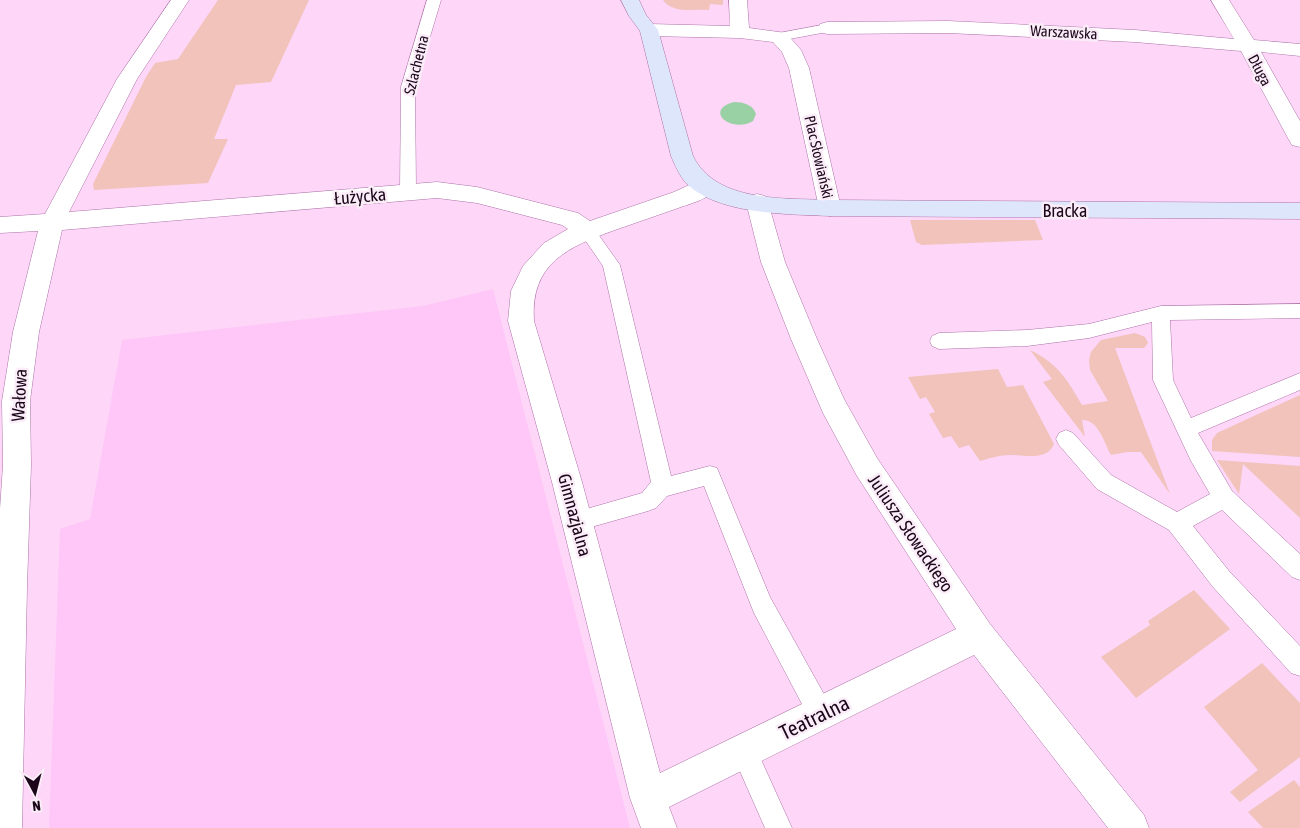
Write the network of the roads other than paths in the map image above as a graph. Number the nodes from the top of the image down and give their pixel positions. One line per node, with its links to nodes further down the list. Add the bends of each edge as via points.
1 (180, 0): 18 (street, Wałowa, via 126,79)
2 (434, 0): 14 (lane, Szlachetna, via 408,87)
3 (630, 0): 7 (street, Plac Słowiański)
4 (738, 0): 8 (street)
5 (1220, 0): 10 (street, Długa)
6 (828, 28): 9 (lane); 10 (street, Warszawska, via 948,27 1135,36)
7 (650, 30): 8 (street); 13 (street, Plac Słowiański, via 682,156 695,178)
8 (740, 32): 9 (street)
9 (779, 38): 16 (street, Plac Słowiański, via 799,68)
10 (1248, 46): 11 (street, Warszawska); 12 (street, Długa)
11 (1300, 50)
12 (1300, 140)
13 (706, 187): 15 (street, Plac Słowiański); 20 (street)
14 (408, 192): 18 (street, Łużycka); 20 (street, Łużycka, via 437,190 477,195 570,219)
15 (757, 202): 16 (street, Plac Słowiański); 32 (street, Juliusza Słowackiego, via 773,262 833,405 867,467)
16 (830, 208): 17 (street, Bracka)
17 (1300, 212)
18 (52, 222): 19 (street, Łużycka); 37 (street, Wałowa, via 26,332 16,401 17,465)
19 (0, 225)
20 (587, 231): 27 (lane, via 611,265 662,482); 29 (street, Gimnazjalna, via 552,248 526,281 519,307)
21 (1300, 311): 22 (lane)
22 (1161, 313): 23 (lane, via 1088,332); 25 (lane, via 1163,380)
23 (939, 341)
24 (1300, 382): 25 (lane)
25 (1185, 429): 28 (lane)
26 (1066, 439): 30 (lane, via 1104,482)
27 (660, 488): 29 (lane, via 648,501); 34 (lane, via 710,475 762,605)
28 (1224, 498): 30 (lane); 31 (lane)
29 (577, 521): 36 (street, Gimnazjalna)
30 (1177, 522): 33 (lane, via 1221,579)
31 (1300, 569)
32 (979, 635): 34 (street, Teatralna); 39 (street, Juliusza Słowackiego)
33 (1300, 664)
34 (820, 714): 35 (street, Teatralna)
35 (744, 751): 36 (street, Teatralna); 38 (lane)
36 (653, 813)
37 (4, 828)
38 (779, 828)
39 (1131, 828)

